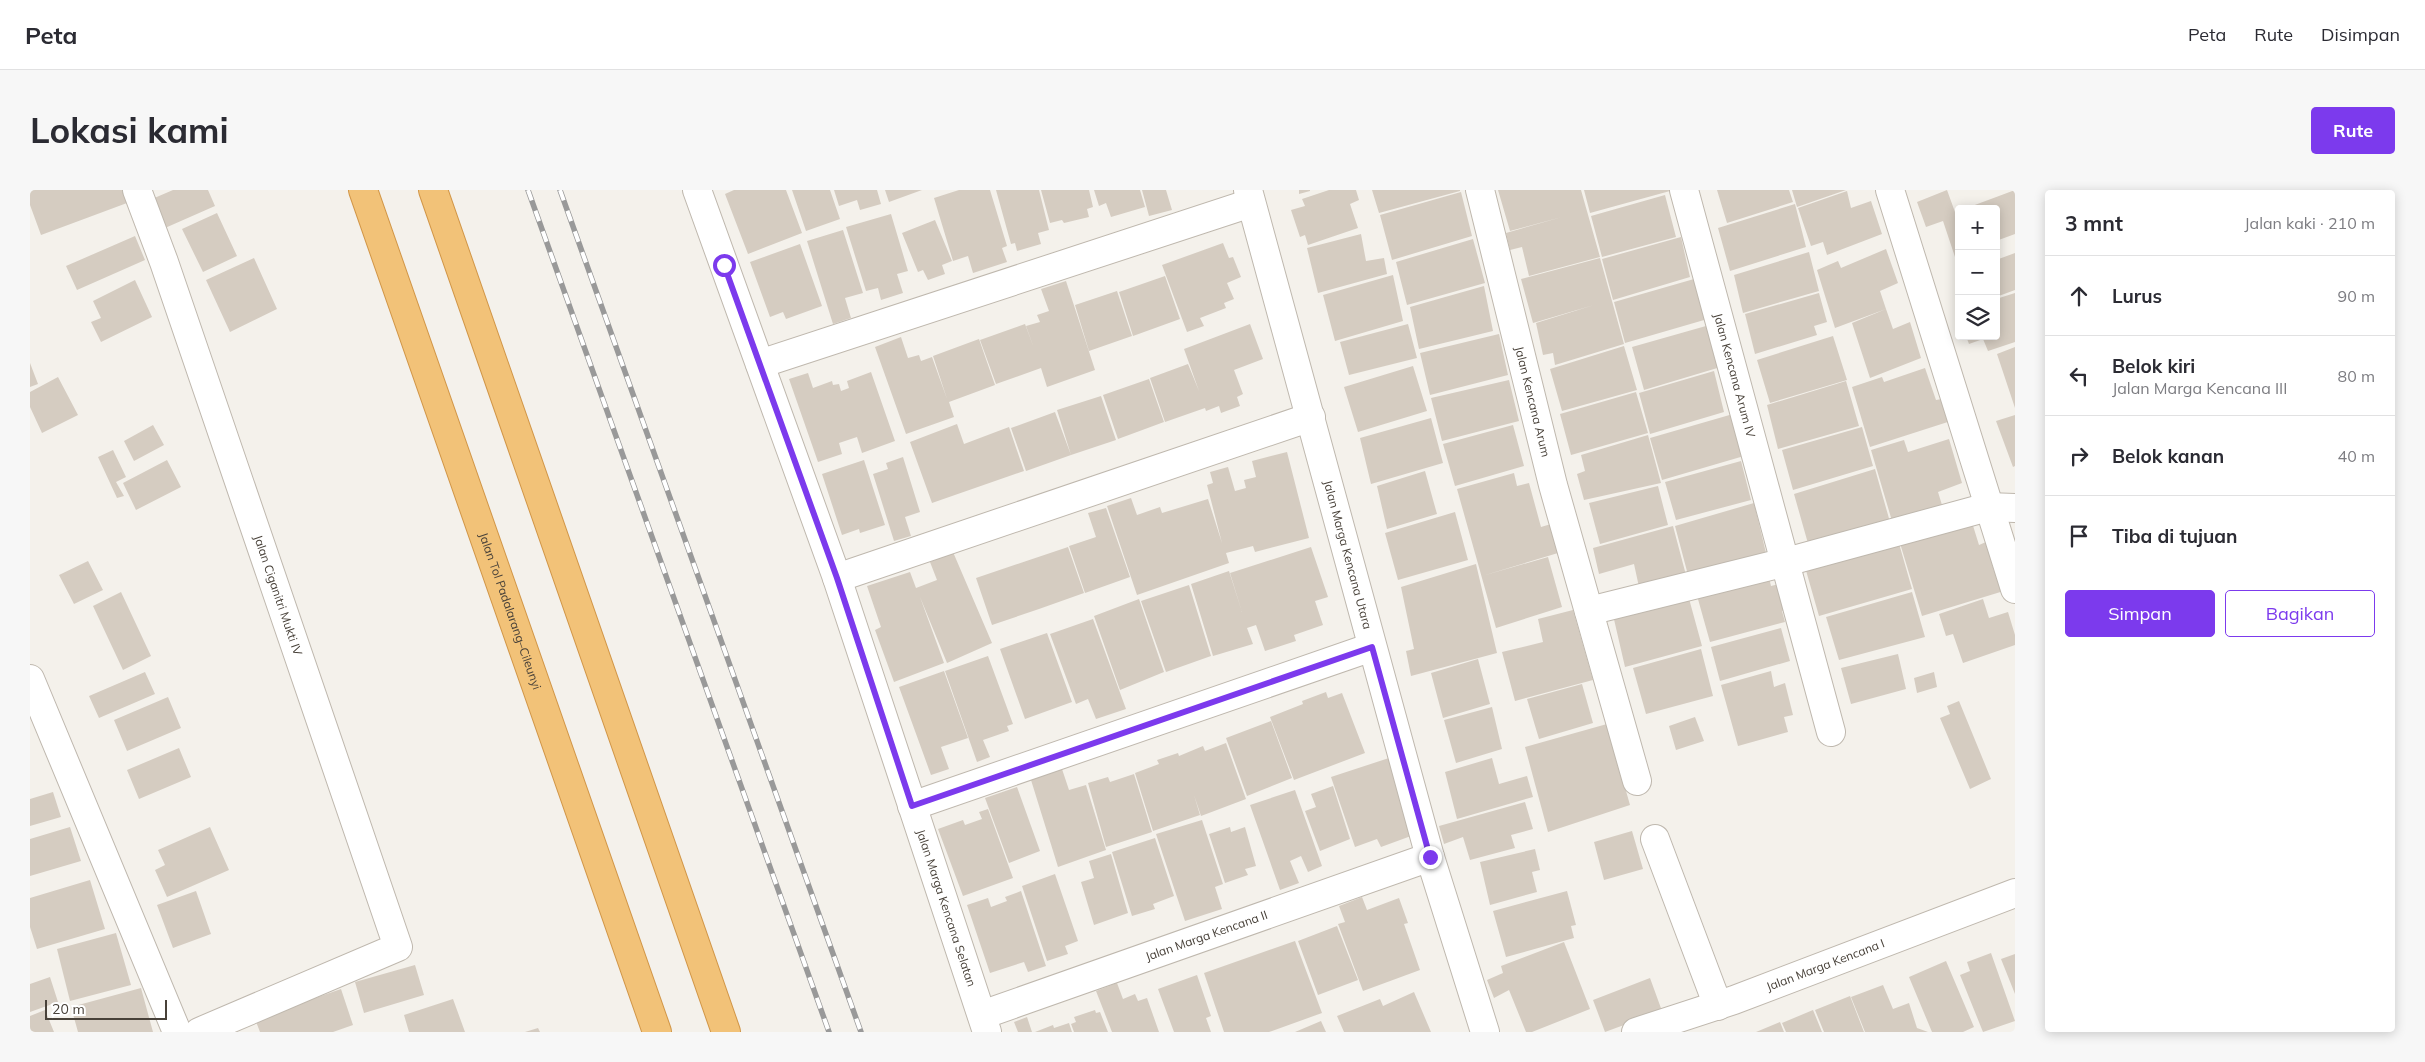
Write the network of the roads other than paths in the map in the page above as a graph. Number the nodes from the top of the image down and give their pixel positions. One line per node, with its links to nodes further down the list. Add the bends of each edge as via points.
1 (137, 190): 28 (street, Jalan Ciganitri Mukti IV, via 398,947)
2 (363, 190): 29 (highway, Jalan Tol Padalarang–Cileunyi)
3 (433, 190): 30 (highway)
4 (697, 190): 9 (street, Jalan Marga Kencana Selatan)
5 (1480, 190): 16 (street, Jalan Kencana Arum, via 1553,486)
6 (1684, 190): 13 (street, Jalan Kencana Arum IV)
7 (1890, 190): 11 (street)
8 (1250, 196): 9 (street); 10 (street, Jalan Marga Kencana Utara)
9 (760, 364): 14 (street, Jalan Marga Kencana Selatan)
10 (1311, 417): 14 (street); 17 (street, Jalan Marga Kencana Utara)
11 (1988, 507): 12 (street); 13 (street); 15 (street)
12 (2015, 508)
13 (1786, 562): 16 (street); 19 (street, Jalan Kencana Arum IV)
14 (837, 578): 21 (street, Jalan Marga Kencana Selatan)
15 (2015, 589)
16 (1589, 611): 20 (street, Jalan Kencana Arum)
17 (1372, 647): 21 (street); 23 (street, Jalan Marga Kencana Utara)
18 (30, 679): 27 (street)
19 (1831, 732)
20 (1638, 782)
21 (912, 806): 26 (street, Jalan Marga Kencana Selatan)
22 (1655, 839): 25 (street)
23 (1430, 857): 26 (street, Jalan Marga Kencana II); 31 (street, Jalan Marga Kencana Utara)
24 (2015, 893): 25 (street, Jalan Marga Kencana I)
25 (1718, 1006): 32 (street, Jalan Marga Kencana I)
26 (985, 1024)
27 (177, 1032)
28 (199, 1032)
29 (657, 1032)
30 (726, 1032)
31 (1485, 1032)
32 (1636, 1032)

